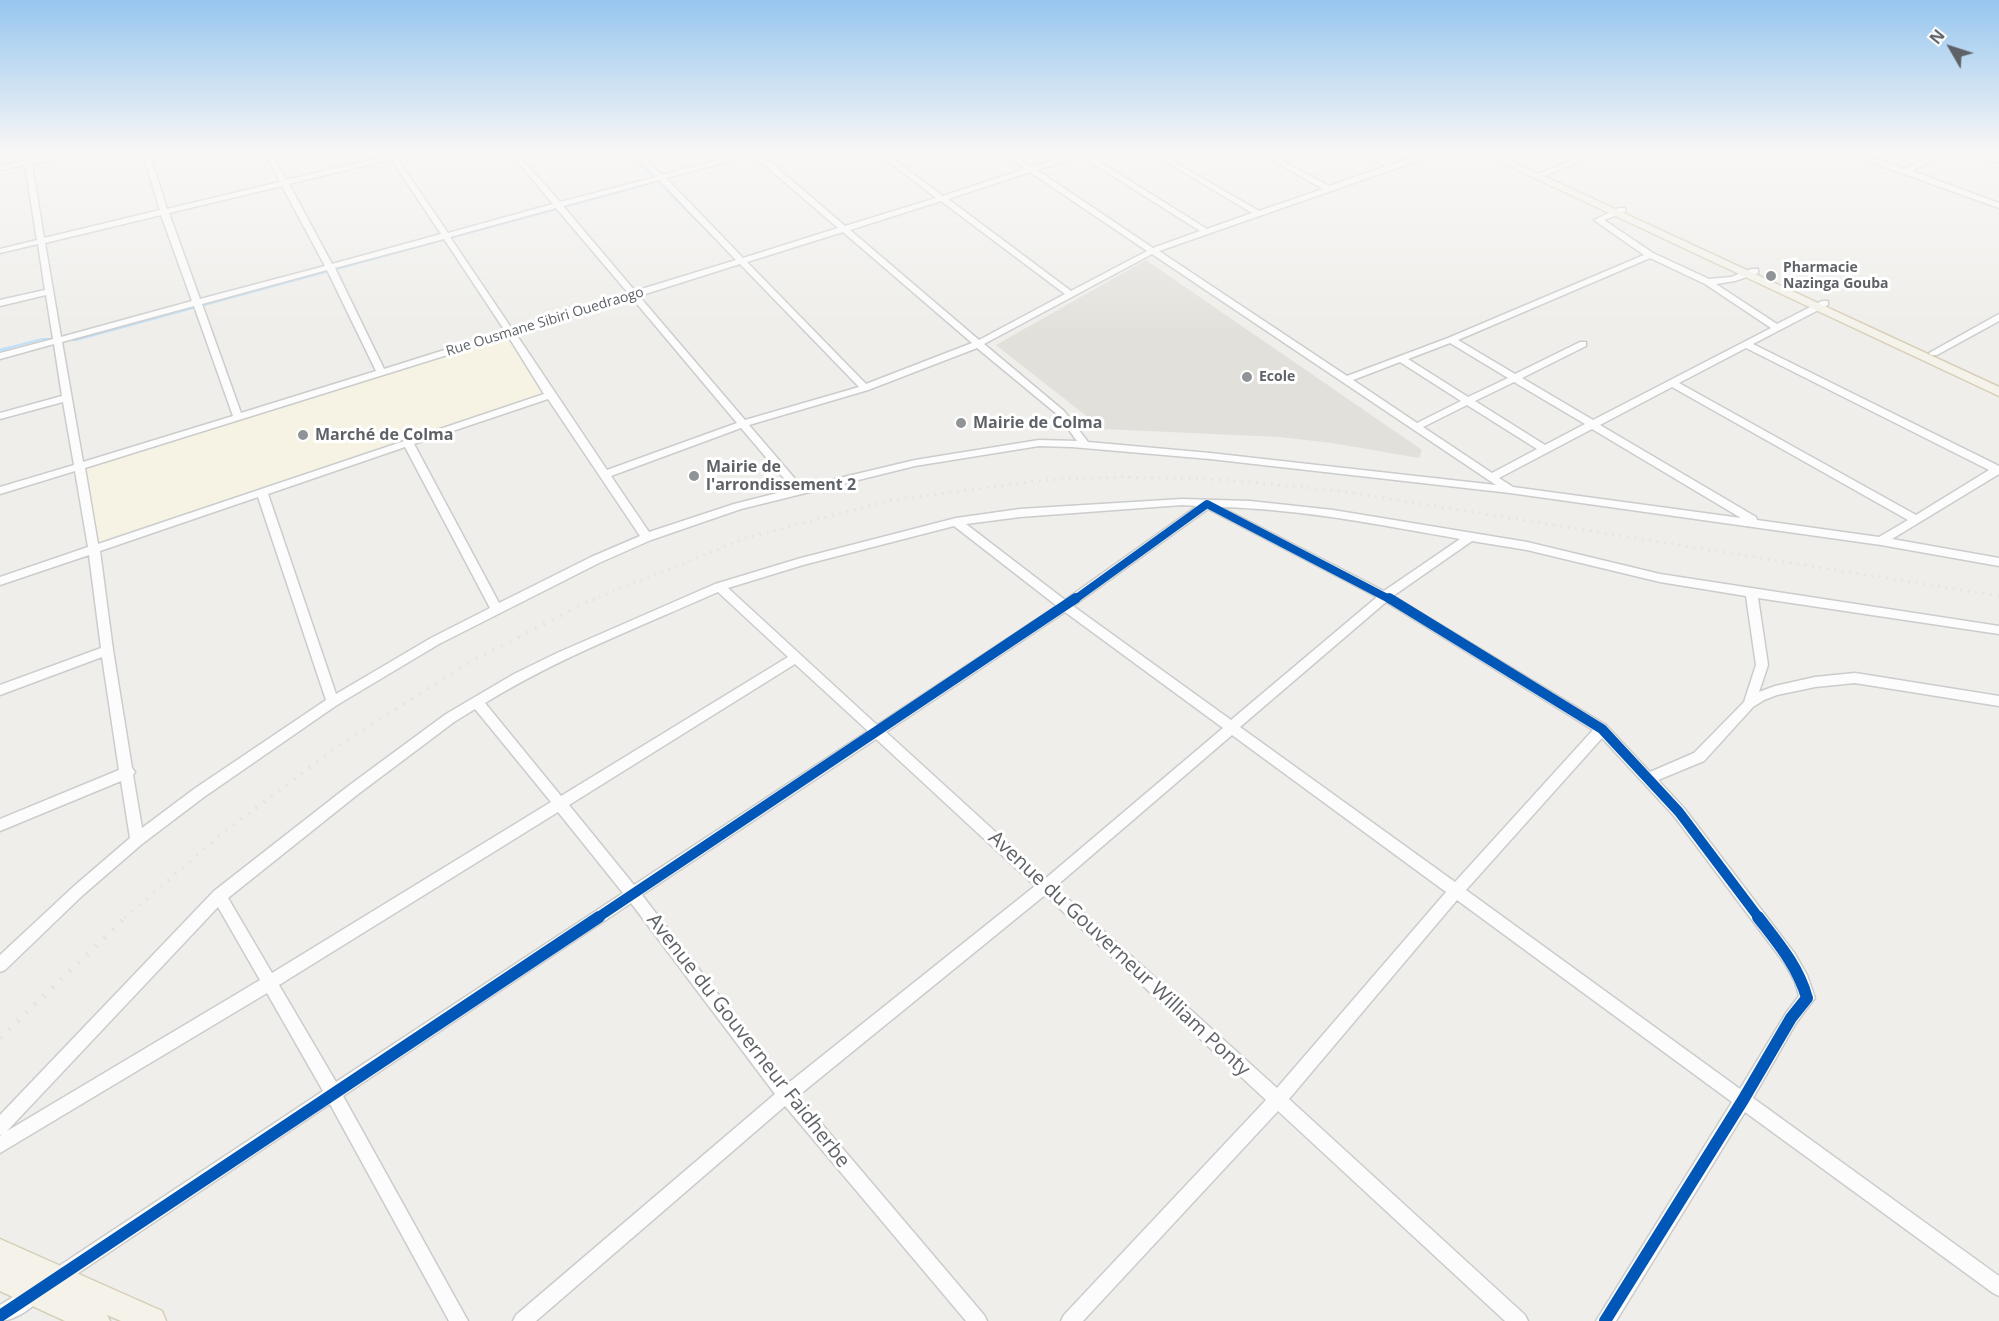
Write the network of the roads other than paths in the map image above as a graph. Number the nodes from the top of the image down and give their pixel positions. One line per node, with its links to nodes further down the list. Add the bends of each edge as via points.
1 (36, 213): 20 (street)
2 (157, 213): 20 (street)
3 (165, 213): 32 (street)
4 (301, 213): 25 (street)
5 (431, 213): 19 (street)
6 (529, 213): 19 (street)
7 (565, 213): 29 (street)
8 (696, 213): 24 (street)
9 (825, 213): 17 (street)
10 (896, 213): 17 (street, Rue Ousmane Sibiri Ouedraogo)
11 (959, 213): 30 (street)
12 (1095, 213): 22 (street)
13 (1177, 213): 18 (street)
14 (1257, 213): 18 (street)
15 (1615, 213): 23 (street, via 1599,220)
16 (1622, 213): 26 (main road)
17 (843, 229): 24 (street, Rue Ousmane Sibiri Ouedraogo); 39 (street)
18 (1205, 231): 22 (street)
19 (446, 235): 25 (street); 36 (street)
20 (40, 242): 21 (street); 28 (street)
21 (0, 251)
22 (1152, 251): 30 (street); 47 (street)
23 (1650, 255): 27 (street); 37 (street)
24 (742, 261): 29 (street, Rue Ousmane Sibiri Ouedraogo); 50 (street)
25 (330, 267): 32 (street); 45 (street)
26 (1751, 273): 27 (street); 33 (main road)
27 (1708, 282): 35 (street)
28 (50, 291): 31 (street); 38 (street)
29 (634, 294): 36 (street, Rue Ousmane Sibiri Ouedraogo); 57 (street)
30 (1071, 295): 39 (street)
31 (0, 303)
32 (198, 303): 38 (street); 56 (street)
33 (1821, 305): 35 (street); 42 (main road); 51 (main road)
34 (1999, 316): 42 (street)
35 (1777, 328): 41 (street)
36 (510, 332): 45 (street, Rue Ousmane Sibiri Ouedraogo); 52 (street)
37 (1451, 340): 44 (street); 46 (street)
38 (58, 341): 43 (street); 53 (street)
39 (978, 344): 50 (street); 61 (street, via 1061,413)
40 (1583, 344): 46 (street)
41 (1746, 344): 48 (street); 64 (street)
42 (1934, 353): 49 (main road)
43 (0, 356)
44 (1401, 359): 47 (street); 54 (street)
45 (381, 372): 56 (street, Rue Ousmane Sibiri Ouedraogo)
46 (1514, 378): 54 (street); 58 (street)
47 (1345, 380): 59 (street)
48 (1674, 382): 58 (street); 72 (street)
49 (1999, 384)
50 (865, 388): 57 (street)
51 (1999, 392)
52 (550, 395): 60 (street); 65 (street)
53 (66, 398): 55 (street); 63 (street)
54 (1467, 401): 59 (street); 62 (street)
55 (0, 416)
56 (238, 417): 63 (street, Rue Ousmane Sibiri Ouedraogo)
57 (743, 424): 65 (street); 67 (street)
58 (1592, 425): 62 (street); 74 (street)
59 (1416, 427): 66 (street)
60 (408, 443): 70 (street); 85 (street)
61 (1085, 445): 67 (street, via 1039,443 988,450); 68 (street)
62 (1545, 450): 66 (street)
63 (81, 466): 69 (street, Rue Ousmane Sibiri Ouedraogo); 78 (street)
64 (1998, 470): 72 (street)
65 (604, 475): 75 (street)
66 (1492, 477): 68 (street)
67 (799, 490): 75 (street)
68 (1510, 490): 74 (street)
69 (0, 491)
70 (262, 493): 78 (street); 92 (street)
71 (1207, 504): 73 (street, via 1149,502); 76 (street, via 1250,504 1333,514); 83 (street); 84 (street)
72 (1916, 520): 77 (street)
73 (956, 522): 81 (street); 84 (street)
74 (1758, 524): 77 (street)
75 (647, 537): 85 (street)
76 (1470, 537): 82 (street, via 1527,546 1660,578); 83 (street)
77 (1881, 542): 79 (street)
78 (94, 549): 80 (street); 87 (street)
79 (1999, 562)
80 (0, 581)
81 (719, 587): 88 (street, Avenue du Gouverneur William Ponty); 90 (street, via 561,656)
82 (1751, 592): 86 (street); 93 (street, via 1762,665)
83 (1385, 596): 94 (street); 95 (street)
84 (1065, 606): 94 (street); 96 (street)
85 (497, 610): 92 (street, via 392,665)
86 (1999, 630)
87 (107, 650): 89 (street); 97 (street)
88 (796, 658): 96 (street, Avenue du Gouverneur William Ponty); 99 (street)
89 (0, 690)
90 (476, 701): 99 (street, Avenue du Gouverneur Faidherbe); 105 (street, via 352,791)
91 (1999, 701): 93 (street, via 1855,678 1775,691)
92 (333, 702): 101 (street)
93 (1749, 704): 98 (street, via 1699,757)
94 (1232, 727): 102 (street); 103 (street)
95 (1602, 729): 98 (street); 103 (street)
96 (876, 732): 102 (street, Avenue du Gouverneur William Ponty); 104 (street)
97 (128, 772): 100 (street); 101 (street)
98 (1649, 778): 111 (street, via 1686,821 1802,980 1807,998)
99 (560, 804): 104 (street, Avenue du Gouverneur Faidherbe); 107 (street)
100 (0, 825)
101 (136, 840): 106 (street)
102 (1045, 887): 109 (street); 110 (street, Avenue du Gouverneur William Ponty)
103 (1456, 891): 110 (street); 111 (street)
104 (633, 894): 108 (street); 109 (street, Avenue du Gouverneur Faidherbe)
105 (219, 896): 107 (street); 112 (street)
106 (0, 965)
107 (269, 983): 108 (street); 113 (street)
108 (333, 1094): 116 (street); 122 (street)
109 (786, 1095): 123 (street); 124 (street, Avenue du Gouverneur Faidherbe)
110 (1277, 1100): 125 (street); 126 (street, Avenue du Gouverneur William Ponty)
111 (1743, 1100): 117 (street); 127 (street)
112 (0, 1127)
113 (0, 1145)
114 (0, 1252): 116 (main road)
115 (0, 1277): 118 (main road)
116 (57, 1277): 118 (street); 121 (main road)
117 (1999, 1287)
118 (35, 1292): 119 (street); 120 (main road)
119 (0, 1316)
120 (96, 1321)
121 (152, 1321)
122 (459, 1321)
123 (522, 1321)
124 (978, 1321)
125 (1070, 1321)
126 (1519, 1321)
127 (1605, 1321)

